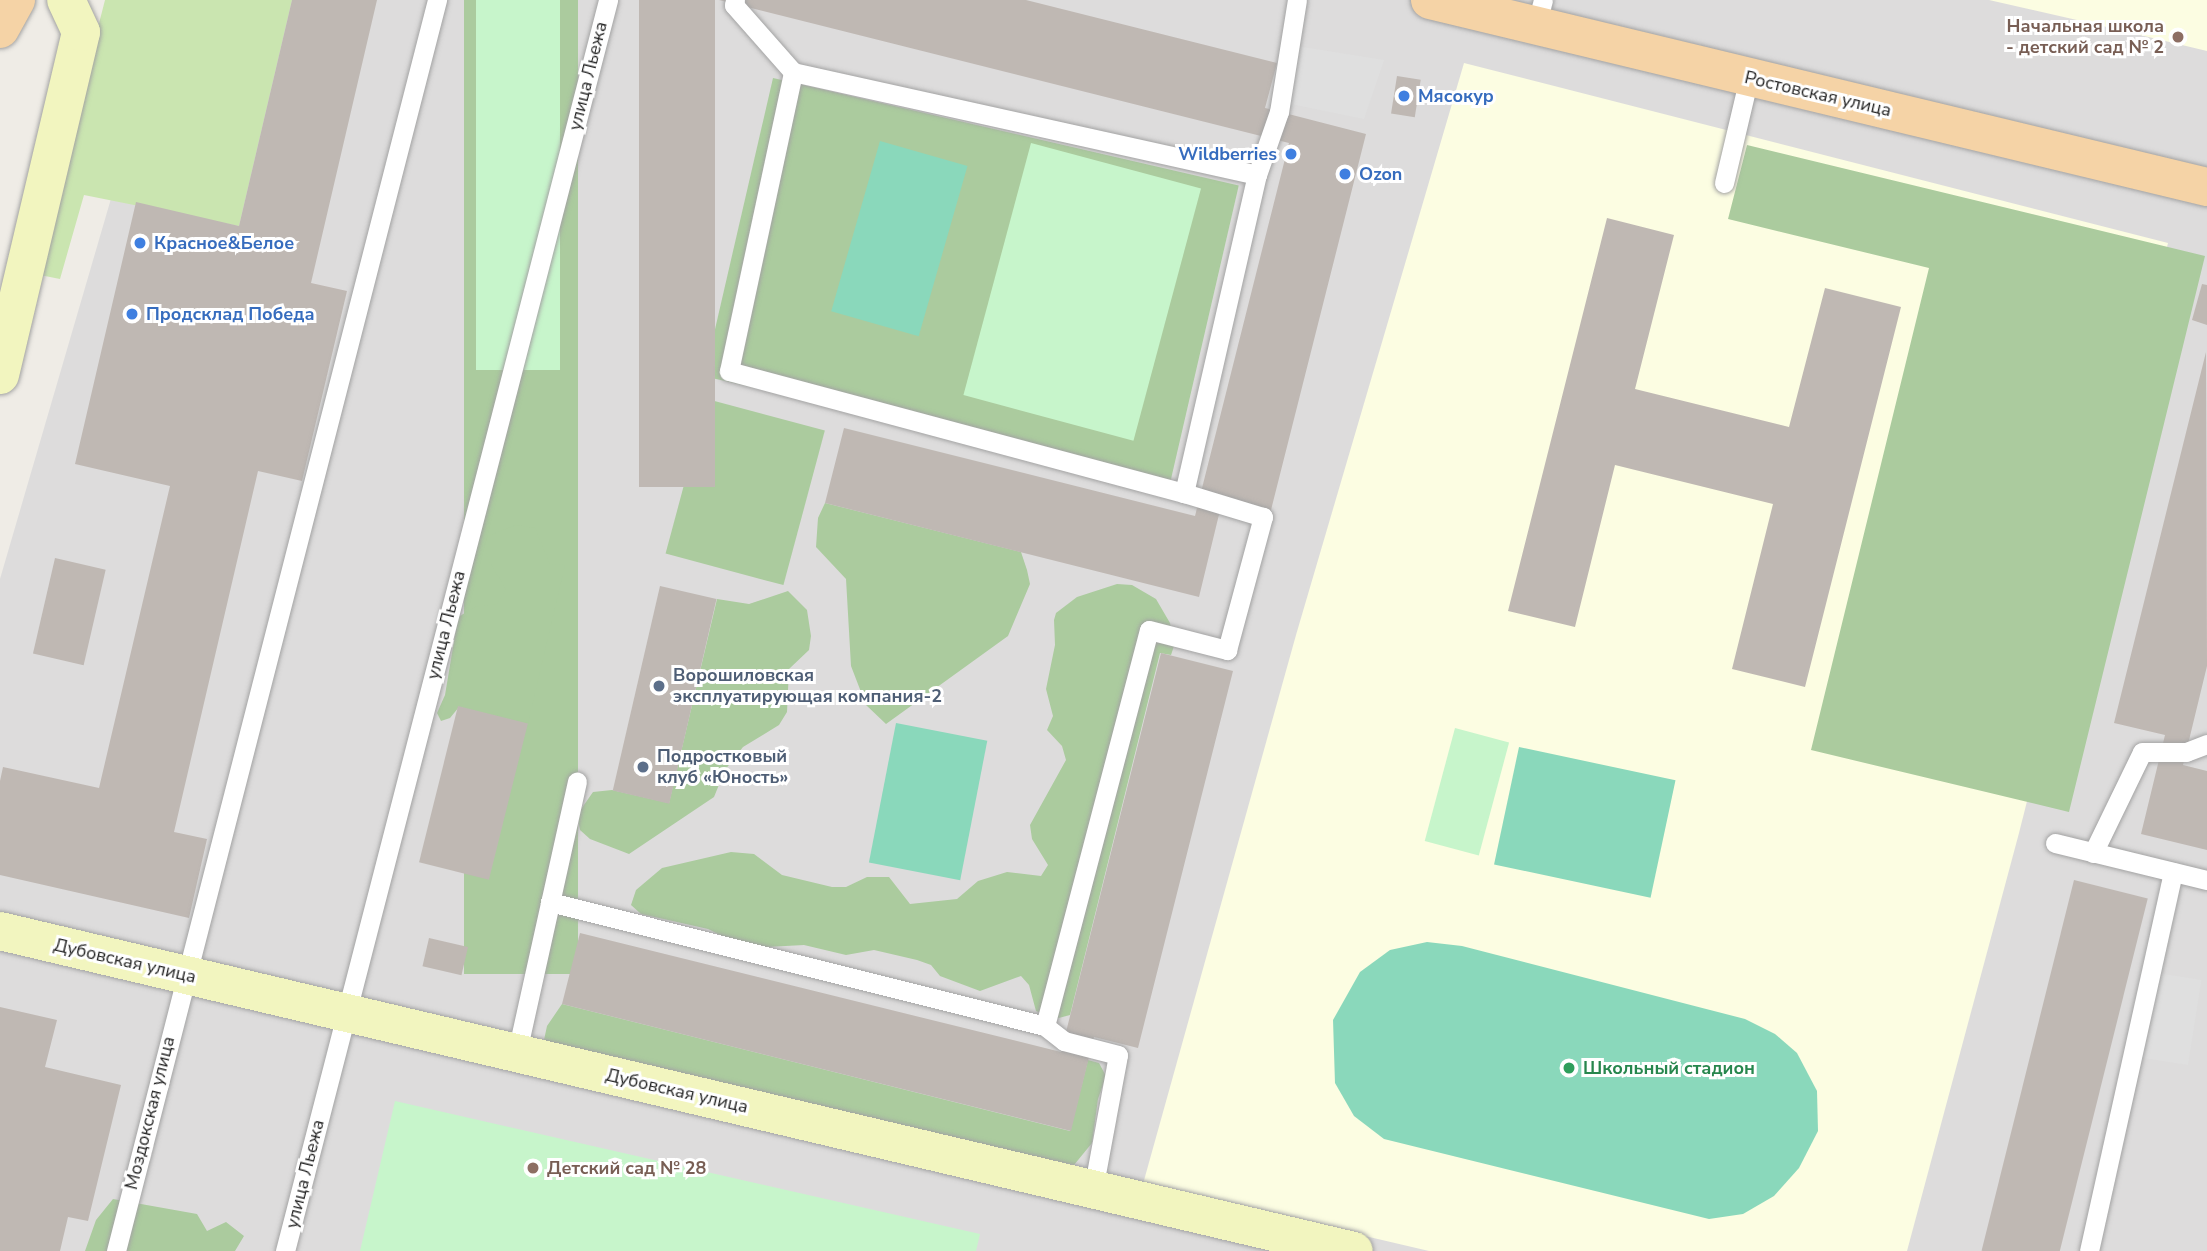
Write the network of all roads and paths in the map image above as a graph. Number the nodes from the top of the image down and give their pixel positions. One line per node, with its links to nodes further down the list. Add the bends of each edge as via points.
1 (16, 0): 9 (main road)
2 (66, 0): 15 (street, via 81,32)
3 (437, 0): 25 (lane, Моздокская улица)
4 (608, 0): 26 (lane, улица Льежа)
5 (736, 0): 10 (lane, via 734,5)
6 (1297, 0): 12 (lane, via 1279,112)
7 (1450, 3): 8 (main road, Ростовская улица)
8 (1540, 13): 11 (main road, Ростовская улица)
9 (0, 29)
10 (793, 72): 12 (lane); 16 (lane, via 729,371)
11 (1749, 77): 13 (lane); 14 (main road, Ростовская улица)
12 (1257, 175): 16 (lane)
13 (1724, 183)
14 (2207, 187)
15 (0, 375)
16 (1184, 493): 27 (lane, via 1263,517 1227,650 1149,630)
17 (2207, 744): 20 (lane, via 2186,752 2142,752)
18 (577, 782): 23 (lane)
19 (2055, 843): 20 (lane)
20 (2093, 852): 21 (lane)
21 (2173, 872): 22 (lane); 33 (lane)
22 (2207, 880)
23 (550, 902): 27 (lane); 28 (lane)
24 (0, 931): 25 (street, Дубовская улица)
25 (185, 975): 26 (street, Дубовская улица); 30 (lane, Моздокская улица)
26 (346, 1013): 28 (street, Дубовская улица); 31 (lane, улица Льежа)
27 (1045, 1026): 29 (lane, via 1063,1041 1118,1055)
28 (514, 1052): 29 (street, Дубовская улица)
29 (1093, 1189): 32 (street, Дубовская улица)
30 (116, 1251)
31 (285, 1251)
32 (1354, 1251)
33 (2088, 1251)

